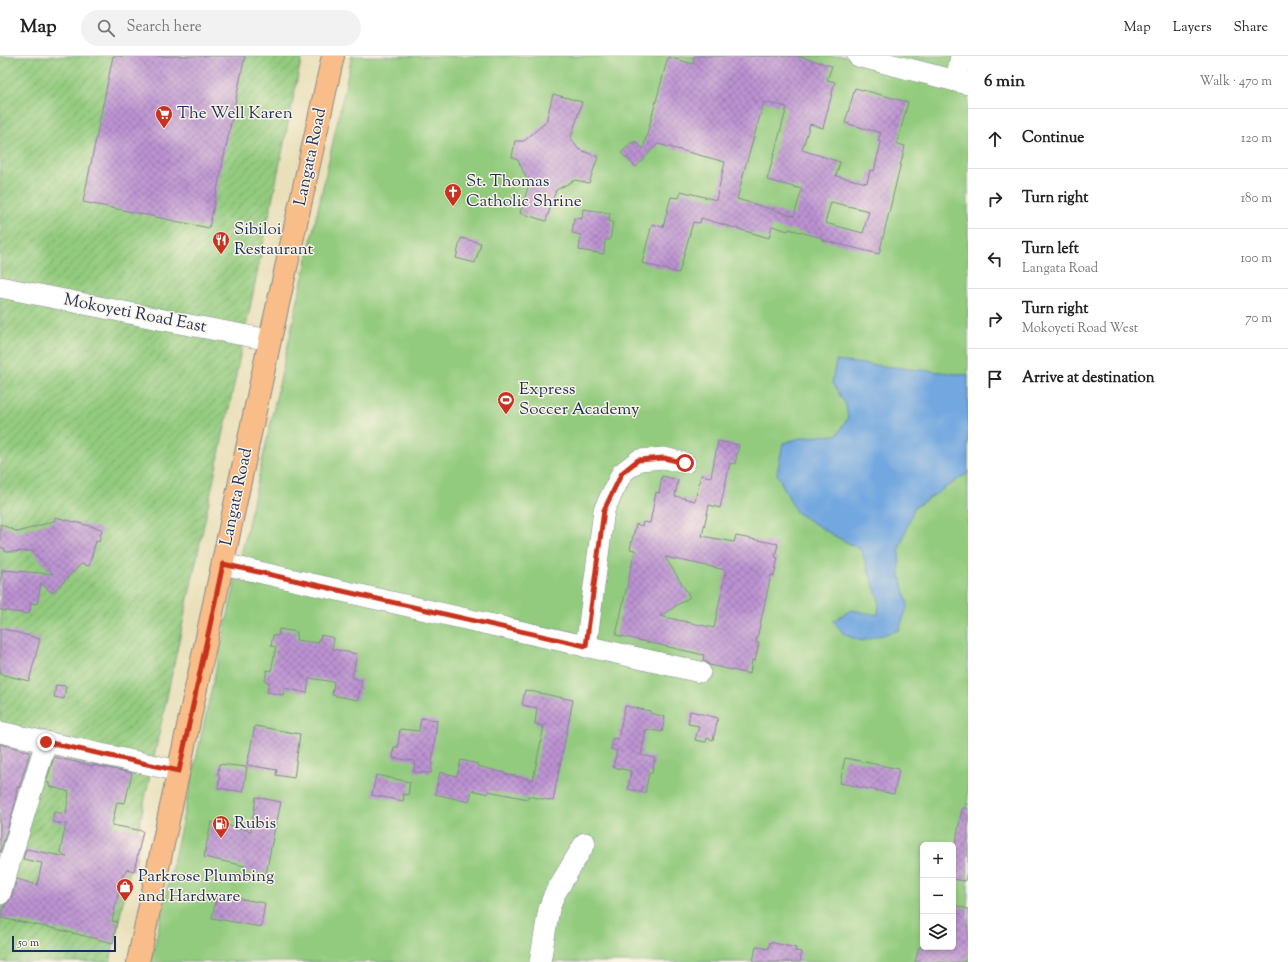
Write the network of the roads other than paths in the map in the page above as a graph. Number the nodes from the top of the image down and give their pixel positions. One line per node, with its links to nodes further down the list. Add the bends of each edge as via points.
1 (333, 56): 6 (main road, Langata Road)
2 (858, 56): 4 (street)
3 (961, 56): 4 (street)
4 (962, 82)
5 (0, 287): 6 (street, Mokoyeti Road East)
6 (270, 340): 8 (main road, Langata Road)
7 (685, 463): 9 (street, via 664,458 638,460 622,473 604,510)
8 (223, 564): 9 (street); 13 (main road, Langata Road)
9 (586, 646): 10 (street)
10 (700, 672)
11 (0, 732): 12 (street)
12 (46, 742): 13 (street); 15 (street)
13 (179, 771): 16 (main road, Langata Road)
14 (585, 843): 17 (street, via 554,895 549,909)
15 (0, 894)
16 (138, 962)
17 (540, 962)

